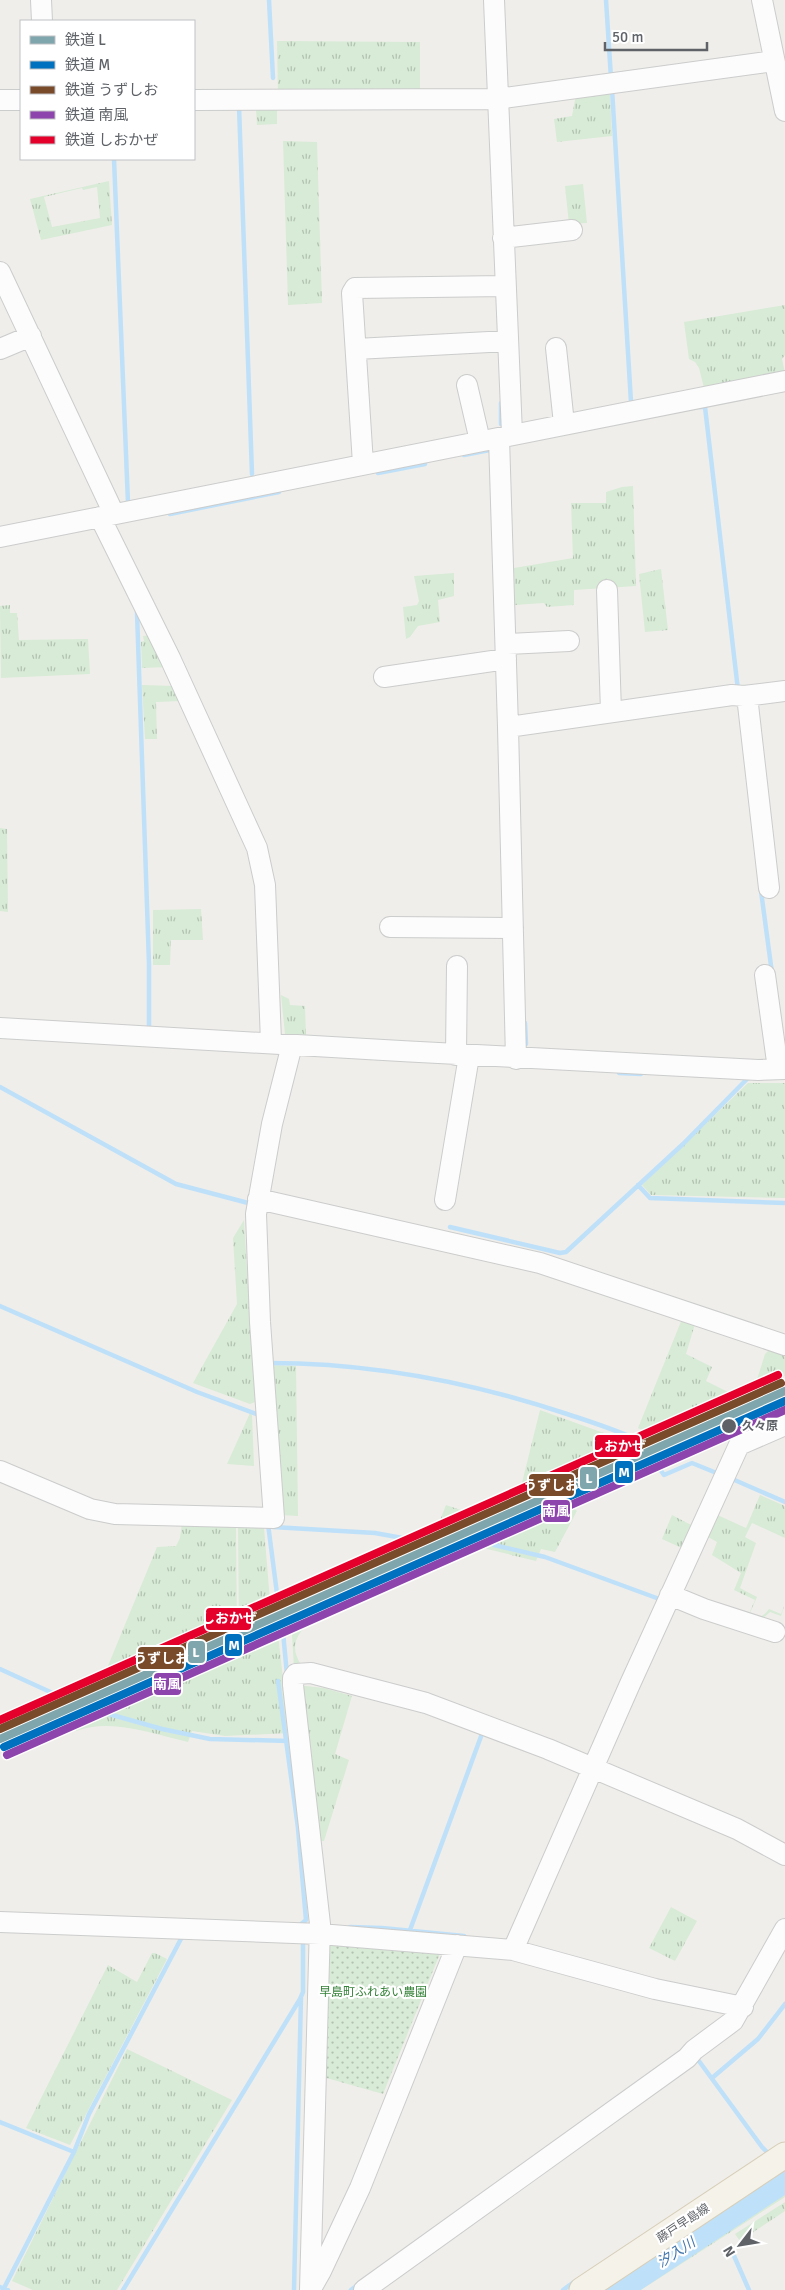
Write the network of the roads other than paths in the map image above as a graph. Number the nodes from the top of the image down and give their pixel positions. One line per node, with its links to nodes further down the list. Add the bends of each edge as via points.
1 (40, 0): 4 (street)
2 (494, 0): 6 (street)
3 (762, 0): 5 (street)
4 (42, 20)
5 (774, 61): 6 (street); 10 (street)
6 (493, 99): 9 (street); 12 (street)
7 (0, 100): 8 (street)
8 (20, 100)
9 (195, 100)
10 (785, 111)
11 (572, 230): 12 (street)
12 (503, 238): 14 (street)
13 (0, 272): 16 (street)
14 (505, 286): 15 (street); 18 (street, via 355,288 352,293)
15 (508, 340): 18 (street); 22 (street)
16 (19, 341): 24 (street)
17 (556, 348): 21 (street)
18 (356, 349): 23 (street)
19 (785, 381): 21 (street)
20 (466, 385): 22 (street)
21 (564, 424): 22 (street)
22 (498, 441): 23 (street); 28 (street)
23 (363, 464): 24 (street)
24 (107, 515): 25 (street); 40 (street, via 257,848)
25 (0, 537)
26 (607, 590): 32 (street)
27 (569, 641): 28 (street)
28 (506, 652): 29 (street); 33 (street)
29 (384, 677)
30 (785, 691): 31 (street)
31 (741, 696): 32 (street); 34 (street)
32 (611, 712): 33 (street)
33 (514, 726): 36 (street)
34 (769, 888)
35 (390, 927): 36 (street)
36 (513, 928): 42 (street)
37 (457, 966): 41 (street)
38 (765, 975): 43 (street)
39 (0, 1028): 40 (street)
40 (284, 1047): 41 (street); 44 (street)
41 (462, 1056): 42 (street); 45 (street)
42 (516, 1059): 43 (street)
43 (781, 1069)
44 (258, 1199): 46 (street, via 540,1263); 48 (street, via 256,1248 274,1518 115,1514 90,1509)
45 (445, 1200)
46 (785, 1345)
47 (785, 1425): 49 (street, via 739,1445)
48 (0, 1471)
49 (670, 1595): 50 (street); 51 (street)
50 (775, 1632)
51 (593, 1768): 52 (street, via 737,1829); 55 (street, via 426,1703 311,1673 296,1674 293,1685); 57 (street)
52 (785, 1855)
53 (0, 1922): 55 (street)
54 (785, 1929): 58 (street)
55 (313, 1932): 56 (street); 60 (street)
56 (453, 1944): 57 (street); 60 (street, via 360,2188)
57 (514, 1946): 58 (street, via 655,1988)
58 (743, 2007): 61 (street, via 733,2021 687,2058)
59 (785, 2155): 62 (main road, 藤戸早島線)
60 (310, 2290)
61 (364, 2290)
62 (582, 2290)

